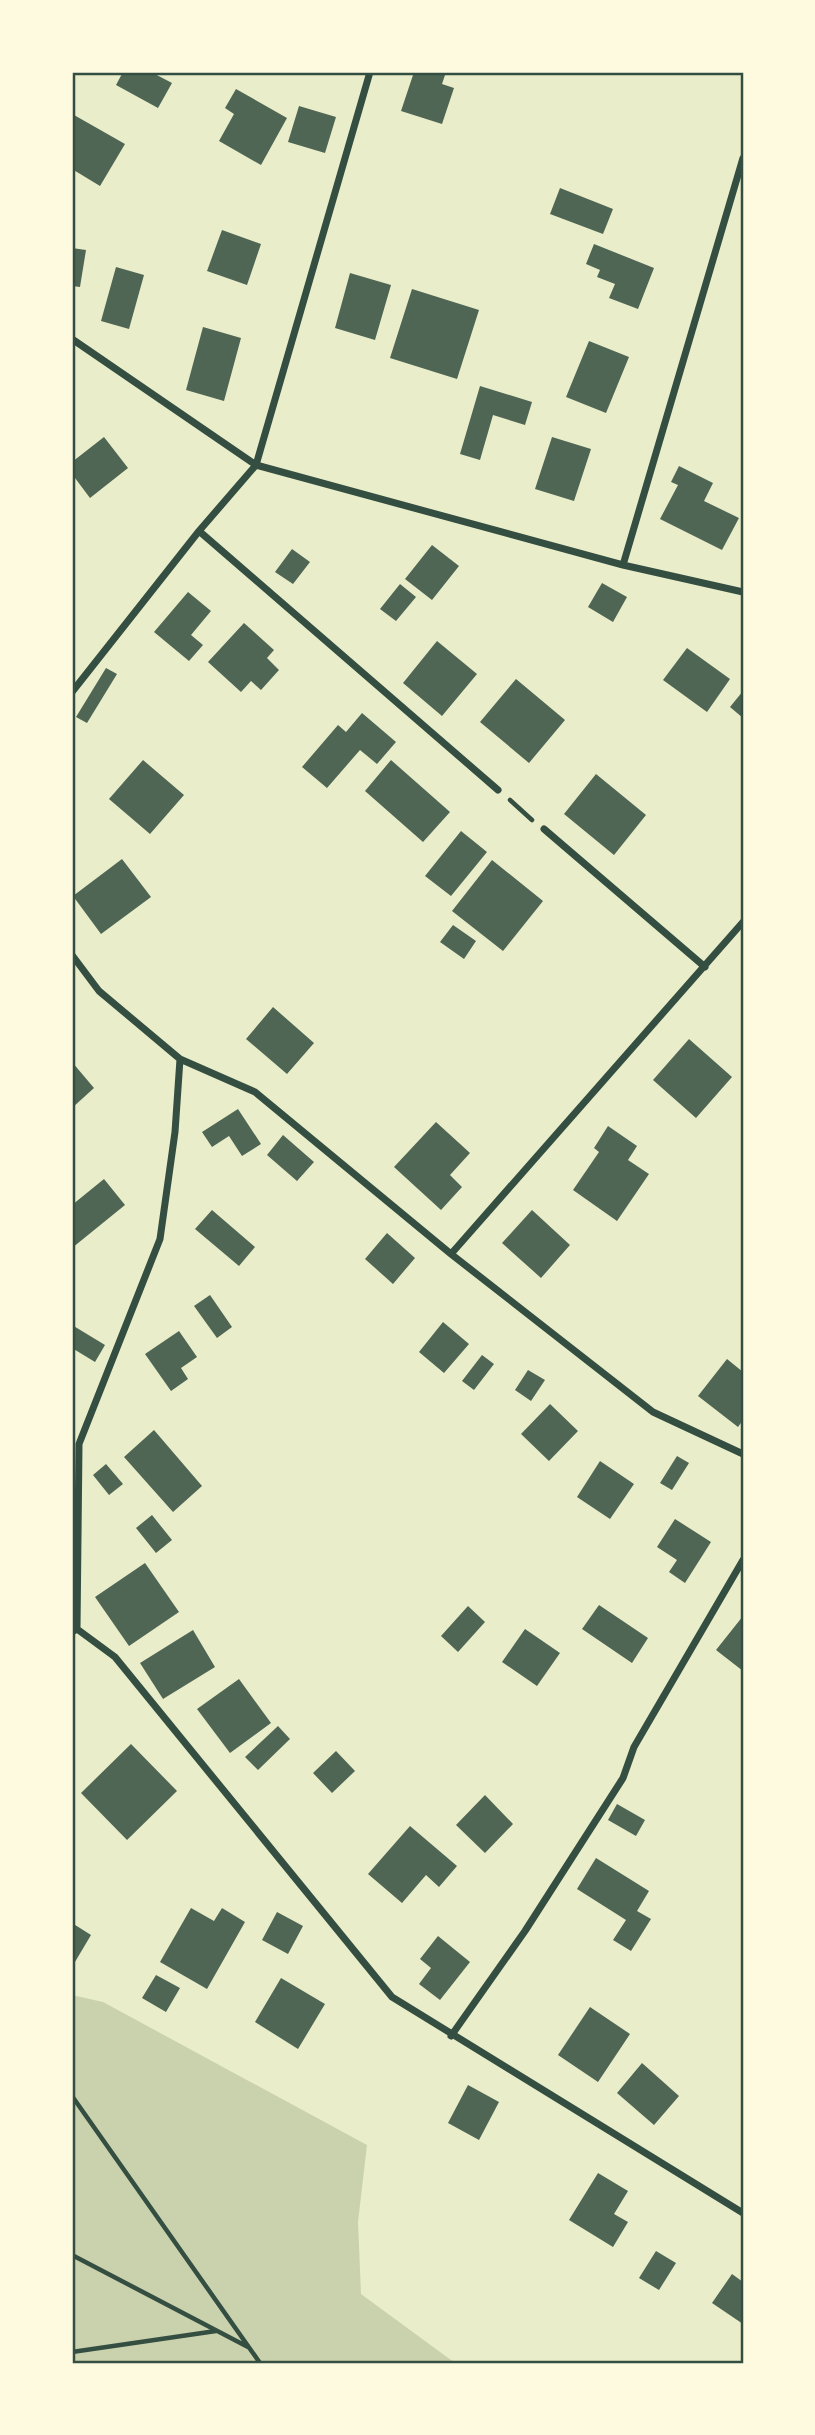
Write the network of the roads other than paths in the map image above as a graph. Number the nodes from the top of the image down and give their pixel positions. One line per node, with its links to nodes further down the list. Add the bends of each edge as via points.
1 (370, 72): 4 (street)
2 (743, 158): 6 (street)
3 (72, 339): 4 (street)
4 (256, 465): 5 (street); 6 (street)
5 (199, 531): 8 (street); 9 (street)
6 (623, 565): 7 (street)
7 (743, 592)
8 (72, 692)
9 (498, 790)
10 (544, 830): 13 (street)
11 (743, 922): 13 (street)
12 (72, 955): 14 (street, via 99,991)
13 (705, 967): 15 (street)
14 (180, 1059): 15 (street, via 255,1092); 18 (street, via 160,1239 79,1444)
15 (451, 1254): 16 (street, via 653,1412)
16 (743, 1454)
17 (743, 1560): 19 (street, via 634,1747 623,1778)
18 (74, 1630): 19 (street, via 115,1657 392,1997)
19 (451, 2036): 20 (street)
20 (743, 2213)

